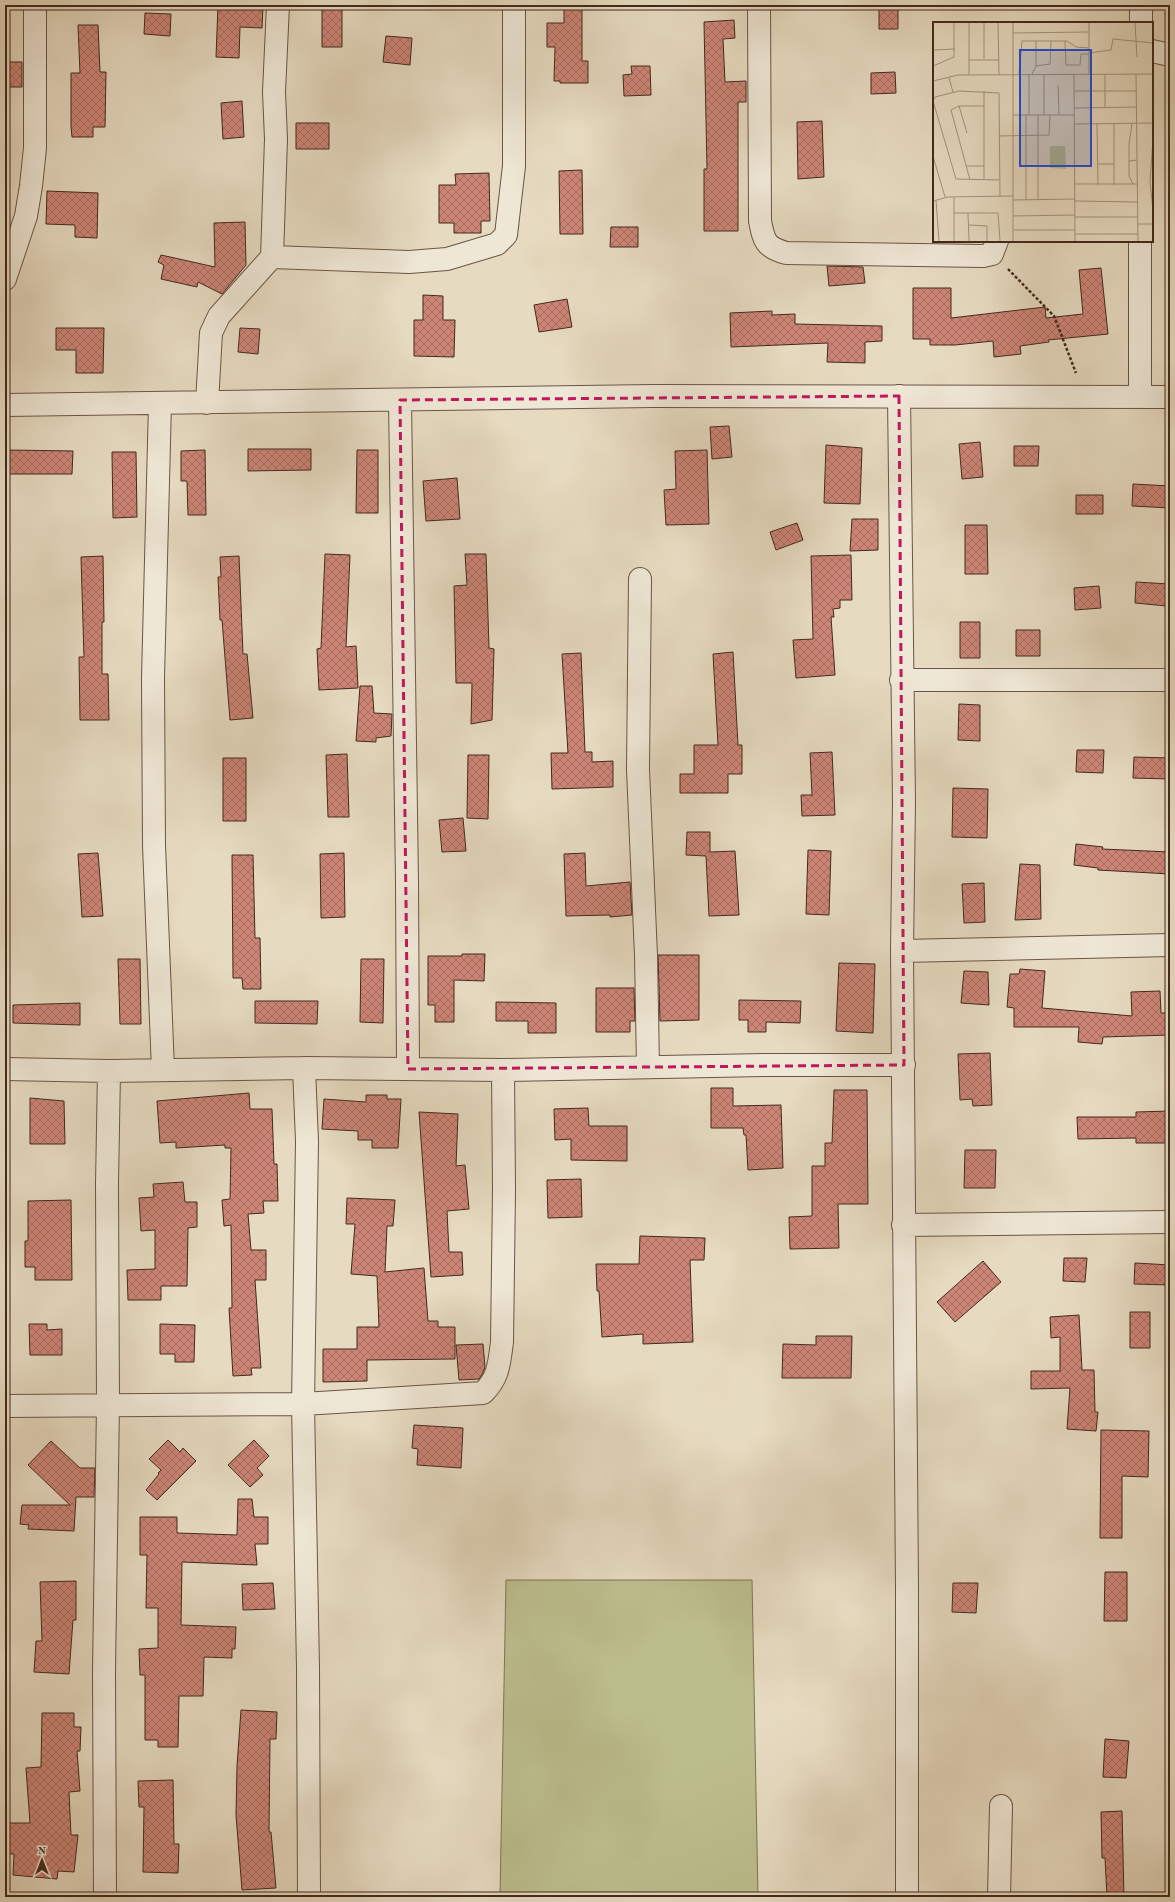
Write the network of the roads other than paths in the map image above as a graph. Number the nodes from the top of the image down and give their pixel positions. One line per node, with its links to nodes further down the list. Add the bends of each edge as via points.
1 (35, 5): 12 (street, via 35,148 31,186 26,216)
2 (278, 5): 11 (street)
3 (514, 5): 11 (street, via 514,166 506,235 497,244 447,259 409,262)
4 (759, 5): 10 (street, via 760,221 764,239 771,249 786,253 983,256)
5 (1141, 5): 6 (street)
6 (1141, 22)
7 (1153, 51): 8 (street)
8 (1170, 55)
9 (1140, 242): 14 (street)
10 (995, 247)
11 (272, 257): 18 (street, via 219,316 211,333)
12 (5, 279)
13 (899, 396): 14 (street); 16 (street); 21 (street)
14 (1140, 396): 15 (street)
15 (1170, 397)
16 (400, 400): 18 (street); 28 (street)
17 (160, 403): 18 (street); 19 (street); 31 (street, via 153,678 154,846)
18 (207, 403)
19 (5, 405)
20 (640, 579): 26 (street, via 638,769)
21 (901, 680): 22 (street); 24 (street, via 904,802)
22 (1170, 680)
23 (1170, 945): 24 (street)
24 (902, 951): 25 (street)
25 (904, 1065): 26 (street, via 765,1064); 34 (street)
26 (648, 1067): 32 (street)
27 (304, 1068): 28 (street); 31 (street); 36 (street, via 307,1141)
28 (408, 1068): 32 (street)
29 (5, 1069): 30 (street)
30 (109, 1070): 31 (street); 35 (street)
31 (163, 1070)
32 (503, 1070): 36 (street, via 502,1342 499,1368 493,1383 482,1393)
33 (1170, 1222): 34 (street)
34 (903, 1225): 41 (street)
35 (108, 1404): 36 (street); 37 (street); 39 (street, via 104,1671)
36 (303, 1404): 40 (street)
37 (5, 1406)
38 (1001, 1806): 42 (street)
39 (105, 1897)
40 (309, 1897)
41 (907, 1897)
42 (999, 1897)

